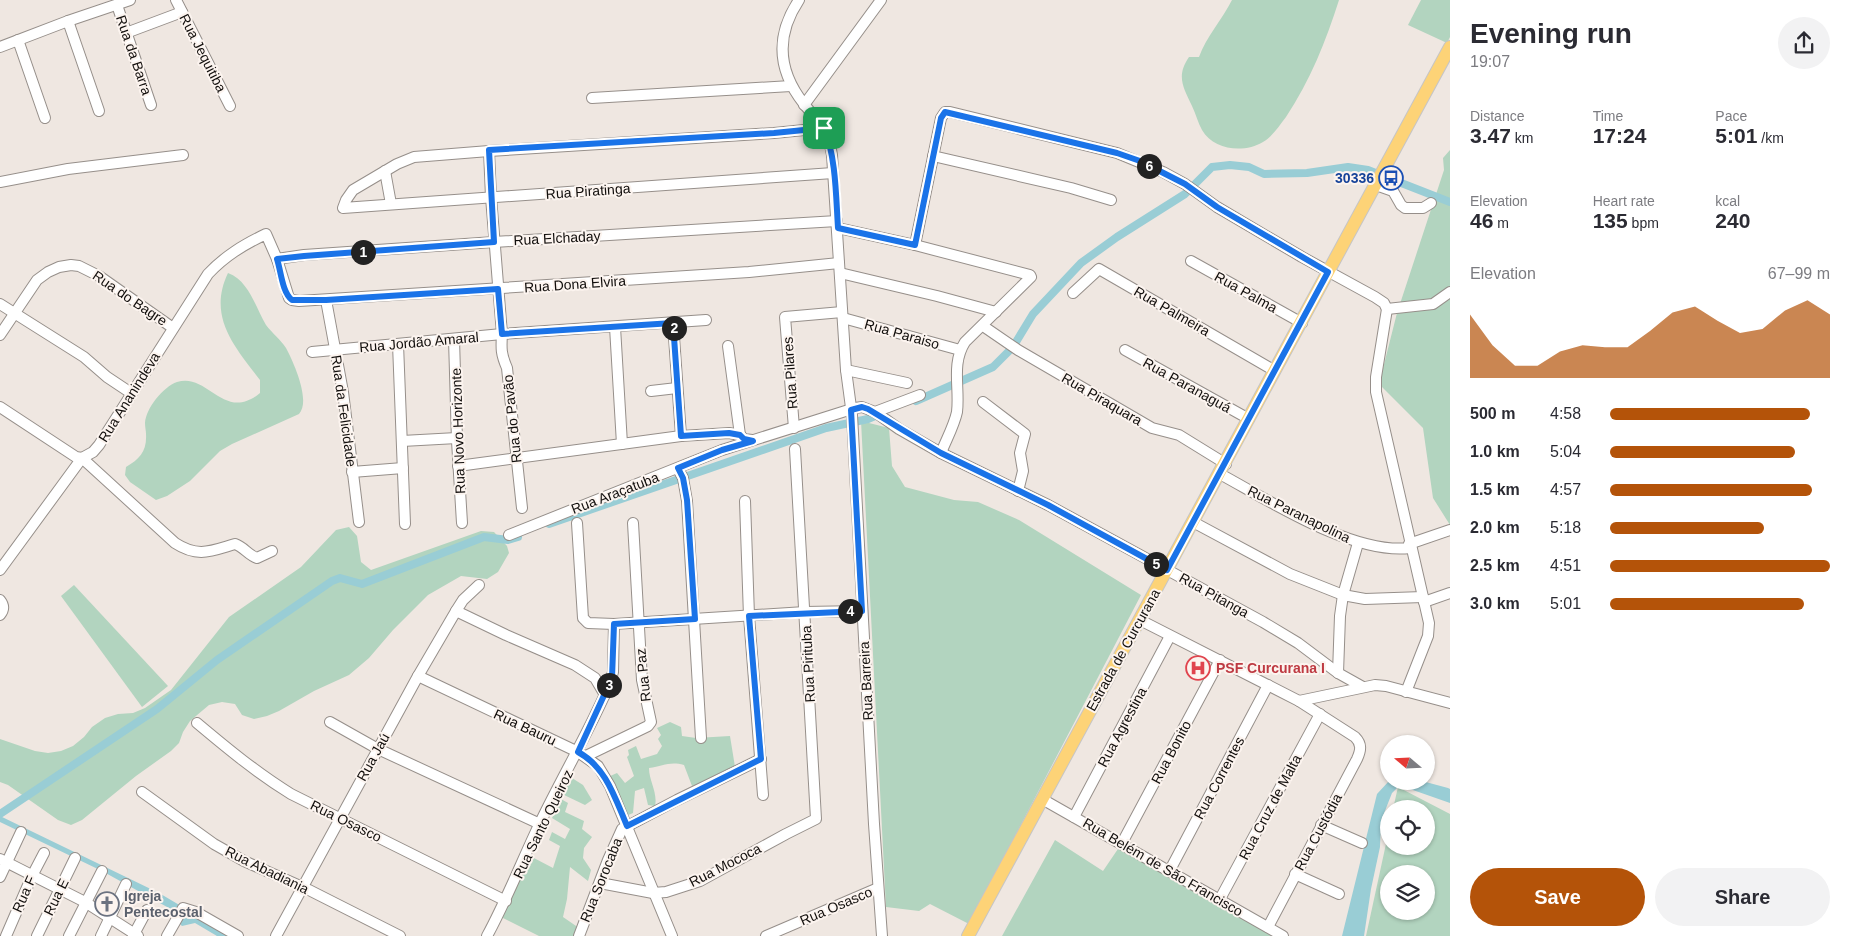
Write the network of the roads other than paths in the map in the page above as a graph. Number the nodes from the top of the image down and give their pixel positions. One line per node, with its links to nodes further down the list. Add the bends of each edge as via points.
1 (130, 0): 5 (street)
2 (176, 0): 6 (street, Rua Jequitiba)
3 (799, 0): 12 (street, via 784,31 782,46)
4 (881, 0): 15 (street)
5 (117, 4): 7 (street); 8 (street, Rua da Barra)
6 (182, 12): 8 (street); 16 (street, Rua Jequitiba)
7 (68, 21): 9 (street); 17 (street)
8 (126, 33): 14 (street, Rua da Barra)
9 (18, 40): 10 (street); 18 (street)
10 (0, 47)
11 (1450, 47): 26 (main road, Estrada de Curcurana)
12 (791, 86): 13 (street); 15 (street)
13 (592, 98)
14 (151, 105)
15 (804, 105): 19 (street)
16 (230, 106)
17 (99, 111)
18 (46, 118)
19 (824, 128): 20 (street); 24 (street, via 830,142)
20 (489, 150): 23 (street, via 414,157); 27 (street, Rua do Pavão)
21 (183, 155): 25 (street, via 68,169)
22 (933, 156): 28 (street); 34 (street); 38 (street, via 945,112 1117,153 1185,184 1217,207)
23 (385, 171): 29 (street); 29 (street, Rua Piratinga, via 353,190 343,208)
24 (833, 173): 27 (street, Rua Piratinga); 31 (street)
25 (0, 182)
26 (1377, 183): 30 (street, via 1393,192 1406,208 1423,208); 38 (main road, Estrada de Curcurana)
27 (491, 197): 29 (street, Rua Piratinga); 33 (street, Rua do Pavão)
28 (1111, 200)
29 (390, 204)
30 (1431, 204)
31 (838, 225): 33 (street, Rua Elchaday); 34 (street, Rua Elchaday); 37 (street)
32 (266, 234): 35 (street, Rua Dona Elvira); 53 (street, Rua Ananindeva, via 242,245 217,265)
33 (494, 242): 35 (street, Rua Elchaday); 39 (street, Rua do Pavão)
34 (915, 245): 45 (street, Rua Elchaday, via 1030,275 1032,277)
35 (277, 259): 42 (street, Rua Dona Elvira, via 289,298)
36 (1191, 261): 50 (street, Rua Palma)
37 (840, 268): 39 (street, Rua Dona Elvira); 45 (street, Rua Dona Elvira); 47 (street)
38 (1328, 272): 44 (street, via 1384,303); 50 (main road, Estrada de Curcurana)
39 (498, 289): 42 (street, Rua Dona Elvira); 55 (street, Rua do Pavão)
40 (1450, 292): 44 (street, via 1433,304)
41 (1073, 293): 64 (street, Rua Palmeira, via 1099,269)
42 (326, 300): 59 (street, Rua da Felicidade)
43 (0, 304): 46 (street)
44 (1387, 309): 103 (street, via 1376,392)
45 (996, 312): 51 (street)
46 (13, 313): 53 (street, Rua do Bagre, via 42,276 60,267 79,266 99,276); 54 (street, Rua do Bagre); 68 (street, via 84,357)
47 (843, 315): 60 (street, Rua Paraiso); 63 (street); 75 (street, Rua Pilares, via 785,317)
48 (706, 320): 49 (street, Rua Jordão Amaral)
49 (673, 323): 52 (street, Rua Jordão Amaral); 66 (street)
50 (1302, 323): 64 (main road, Estrada de Curcurana)
51 (982, 326): 60 (street); 89 (street, Rua Piraquara, via 1152,428 1179,435)
52 (615, 327): 55 (street, Rua Jordão Amaral); 81 (street)
53 (173, 328): 68 (street, Rua Ananindeva)
54 (0, 334)
55 (502, 334): 56 (street, Rua Jordão Amaral); 85 (street, Rua do Pavão, via 502,356 507,368)
56 (454, 339): 57 (street, Rua Jordão Amaral); 78 (street, Rua Novo Horizonte)
57 (398, 344): 59 (street, Rua Jordão Amaral); 79 (street)
58 (728, 346): 76 (street)
59 (335, 350): 62 (street, Rua Jordão Amaral); 90 (street, Rua da Felicidade)
60 (960, 350): 83 (street, via 956,414)
61 (1125, 350): 74 (street, Rua Paranaguá)
62 (312, 352)
63 (846, 370): 65 (street); 72 (street)
64 (1275, 371): 74 (main road, Estrada de Curcurana)
65 (907, 383)
66 (677, 388): 67 (street); 77 (street)
67 (651, 391)
68 (131, 393): 84 (street, Rua Ananindeva, via 99,445)
69 (920, 395): 73 (street, Rua Araçatuba)
70 (983, 402): 91 (street, via 1024,434 1020,453 1023,470)
71 (0, 407): 84 (street)
72 (851, 412): 73 (street, Rua Araçatuba, via 862,407); 75 (street, Rua Araçatuba); 113 (street, Rua Barreira)
73 (875, 412): 83 (street, Rua Pitanga)
74 (1249, 419): 89 (main road, Estrada de Curcurana)
75 (794, 428): 80 (street, Rua Araçatuba)
76 (740, 435): 77 (street); 80 (street)
77 (681, 436): 81 (street)
78 (457, 438): 79 (street); 86 (street, Rua Novo Horizonte)
79 (402, 441): 87 (street)
80 (753, 441): 88 (street, Rua Araçatuba)
81 (622, 444): 85 (street)
82 (795, 449): 114 (street, Rua Pirituba)
83 (941, 453): 91 (street, Rua Pitanga)
84 (82, 458): 104 (street, via 183,548 198,553 235,544 256,558); 105 (street, Rua Ananindeva)
85 (517, 458): 86 (street); 93 (street, Rua do Pavão)
86 (458, 466): 96 (street, Rua Novo Horizonte)
87 (403, 468): 90 (street); 99 (street)
88 (678, 468): 101 (street, Rua Araçatuba); 117 (street, via 687,500)
89 (1223, 469): 95 (main road, Estrada de Curcurana); 102 (street, Rua Paranapolina, via 1299,517)
90 (352, 472): 94 (street, Rua da Felicidade)
91 (1018, 491): 106 (street, Rua Pitanga)
92 (745, 501): 116 (street)
93 (522, 508)
94 (359, 522)
95 (1193, 522): 106 (main road, Estrada de Curcurana); 109 (street, via 1290,574)
96 (462, 523)
97 (577, 523): 120 (street, via 583,618 593,624)
98 (633, 523): 119 (street, Rua Paz)
99 (405, 524)
100 (1450, 530): 103 (street, Rua Paranapolina)
101 (509, 535)
102 (1358, 542): 103 (street, Rua Paranapolina, via 1382,548); 109 (street)
103 (1410, 546): 110 (street)
104 (272, 551)
105 (0, 570)
106 (1167, 570): 118 (main road, Estrada de Curcurana); 123 (street, Rua Pitanga, via 1298,643)
107 (479, 585): 112 (street, Rua Jaú)
108 (1450, 593): 110 (street)
109 (1343, 595): 110 (street, via 1365,599); 123 (street)
110 (1423, 599): 127 (street, via 1429,630)
111 (0, 600): 115 (street, via 3,604)
112 (456, 611): 124 (street, Rua Jaú); 128 (street, via 575,665 595,678)
113 (862, 611): 114 (street); 161 (street, Rua Barreira)
114 (805, 612): 116 (street); 143 (street, Rua Pirituba)
115 (0, 615)
116 (749, 616): 117 (street); 137 (street)
117 (695, 619): 119 (street); 134 (street)
118 (1140, 620): 121 (street); 140 (main road, Estrada de Curcurana)
119 (638, 622): 120 (street); 136 (street, Rua Paz, via 643,686 650,724)
120 (614, 624): 128 (street, Rua Santo Queiroz, via 613,672)
121 (1170, 636): 122 (street); 142 (street, Rua Agrestina)
122 (1220, 660): 125 (street); 148 (street, Rua Bonito)
123 (1338, 673): 126 (street, Rua Pitanga)
124 (418, 676): 135 (street, Rua Jaú); 136 (street, Rua Bauru)
125 (1268, 685): 130 (street); 153 (street, Rua Correntes)
126 (1363, 687): 127 (street, via 1386,686); 130 (street)
127 (1406, 692): 129 (street)
128 (605, 695): 136 (street, Rua Santo Queiroz)
129 (1449, 699)
130 (1299, 702): 131 (street)
131 (1320, 714): 145 (street, Rua Custódia, via 1360,743 1360,751); 165 (street, Rua Cruz de Malta)
132 (330, 722): 135 (street)
133 (197, 723): 141 (street, Rua Osasco, via 264,777)
134 (701, 738)
135 (378, 749): 141 (street, Rua Jaú); 144 (street)
136 (582, 754): 144 (street, Rua Santo Queiroz); 146 (street, Rua Bauru, via 598,766 605,777)
137 (761, 759): 139 (street); 146 (street)
138 (142, 792): 160 (street, Rua Abadiania, via 214,844)
139 (763, 795)
140 (1042, 799): 142 (street, Rua Belém de São Francisco); 185 (main road, Estrada de Curcurana)
141 (339, 817): 160 (street, Rua Jaú); 166 (street, Rua Osasco)
142 (1074, 817): 148 (street, Rua Belém de São Francisco)
143 (816, 819): 163 (street, Rua Mococa, via 700,881)
144 (540, 824): 166 (street, Rua Santo Queiroz)
145 (1321, 825): 149 (street); 155 (street, Rua Custódia)
146 (627, 826): 158 (street, Rua Sorocaba, via 618,836); 163 (street, Rua Bauru)
147 (21, 832): 152 (street)
148 (1122, 843): 153 (street, Rua Belém de São Francisco)
149 (1362, 843)
150 (44, 853): 156 (street, Rua F)
151 (75, 858): 162 (street, Rua E)
152 (3, 861): 156 (street); 157 (street)
153 (1170, 870): 165 (street, Rua Belém de São Francisco)
154 (102, 872): 167 (street)
155 (1295, 874): 164 (street); 170 (street, Rua Custódia)
156 (32, 876): 162 (street); 172 (street, Rua F)
157 (0, 877)
158 (600, 883): 163 (street, Rua Mococa); 181 (street, Rua Sorocaba)
159 (126, 884): 169 (street)
160 (302, 887): 178 (street, Rua Jaú); 179 (street, Rua Abadiania)
161 (878, 888): 183 (street, Rua Osasco); 184 (street, Rua Barreira)
162 (60, 890): 167 (street); 173 (street, Rua E)
163 (653, 893): 182 (street, Rua Bauru)
164 (1339, 894)
165 (1220, 899): 170 (street, Rua Belém de São Francisco)
166 (506, 901): 180 (street, Rua Santo Queiroz)
167 (85, 902): 169 (street); 174 (street)
168 (146, 910): 171 (street)
169 (109, 917): 171 (street); 175 (street)
170 (1268, 927): 186 (street, Rua Belém de São Francisco)
171 (135, 935)
172 (6, 936)
173 (37, 936)
174 (69, 936)
175 (100, 936)
176 (166, 936): 177 (street, via 180,911 196,912)
177 (238, 936)
178 (276, 936)
179 (400, 936)
180 (487, 936)
181 (579, 936)
182 (672, 936)
183 (766, 936)
184 (882, 936)
185 (968, 936)
186 (1283, 936)

